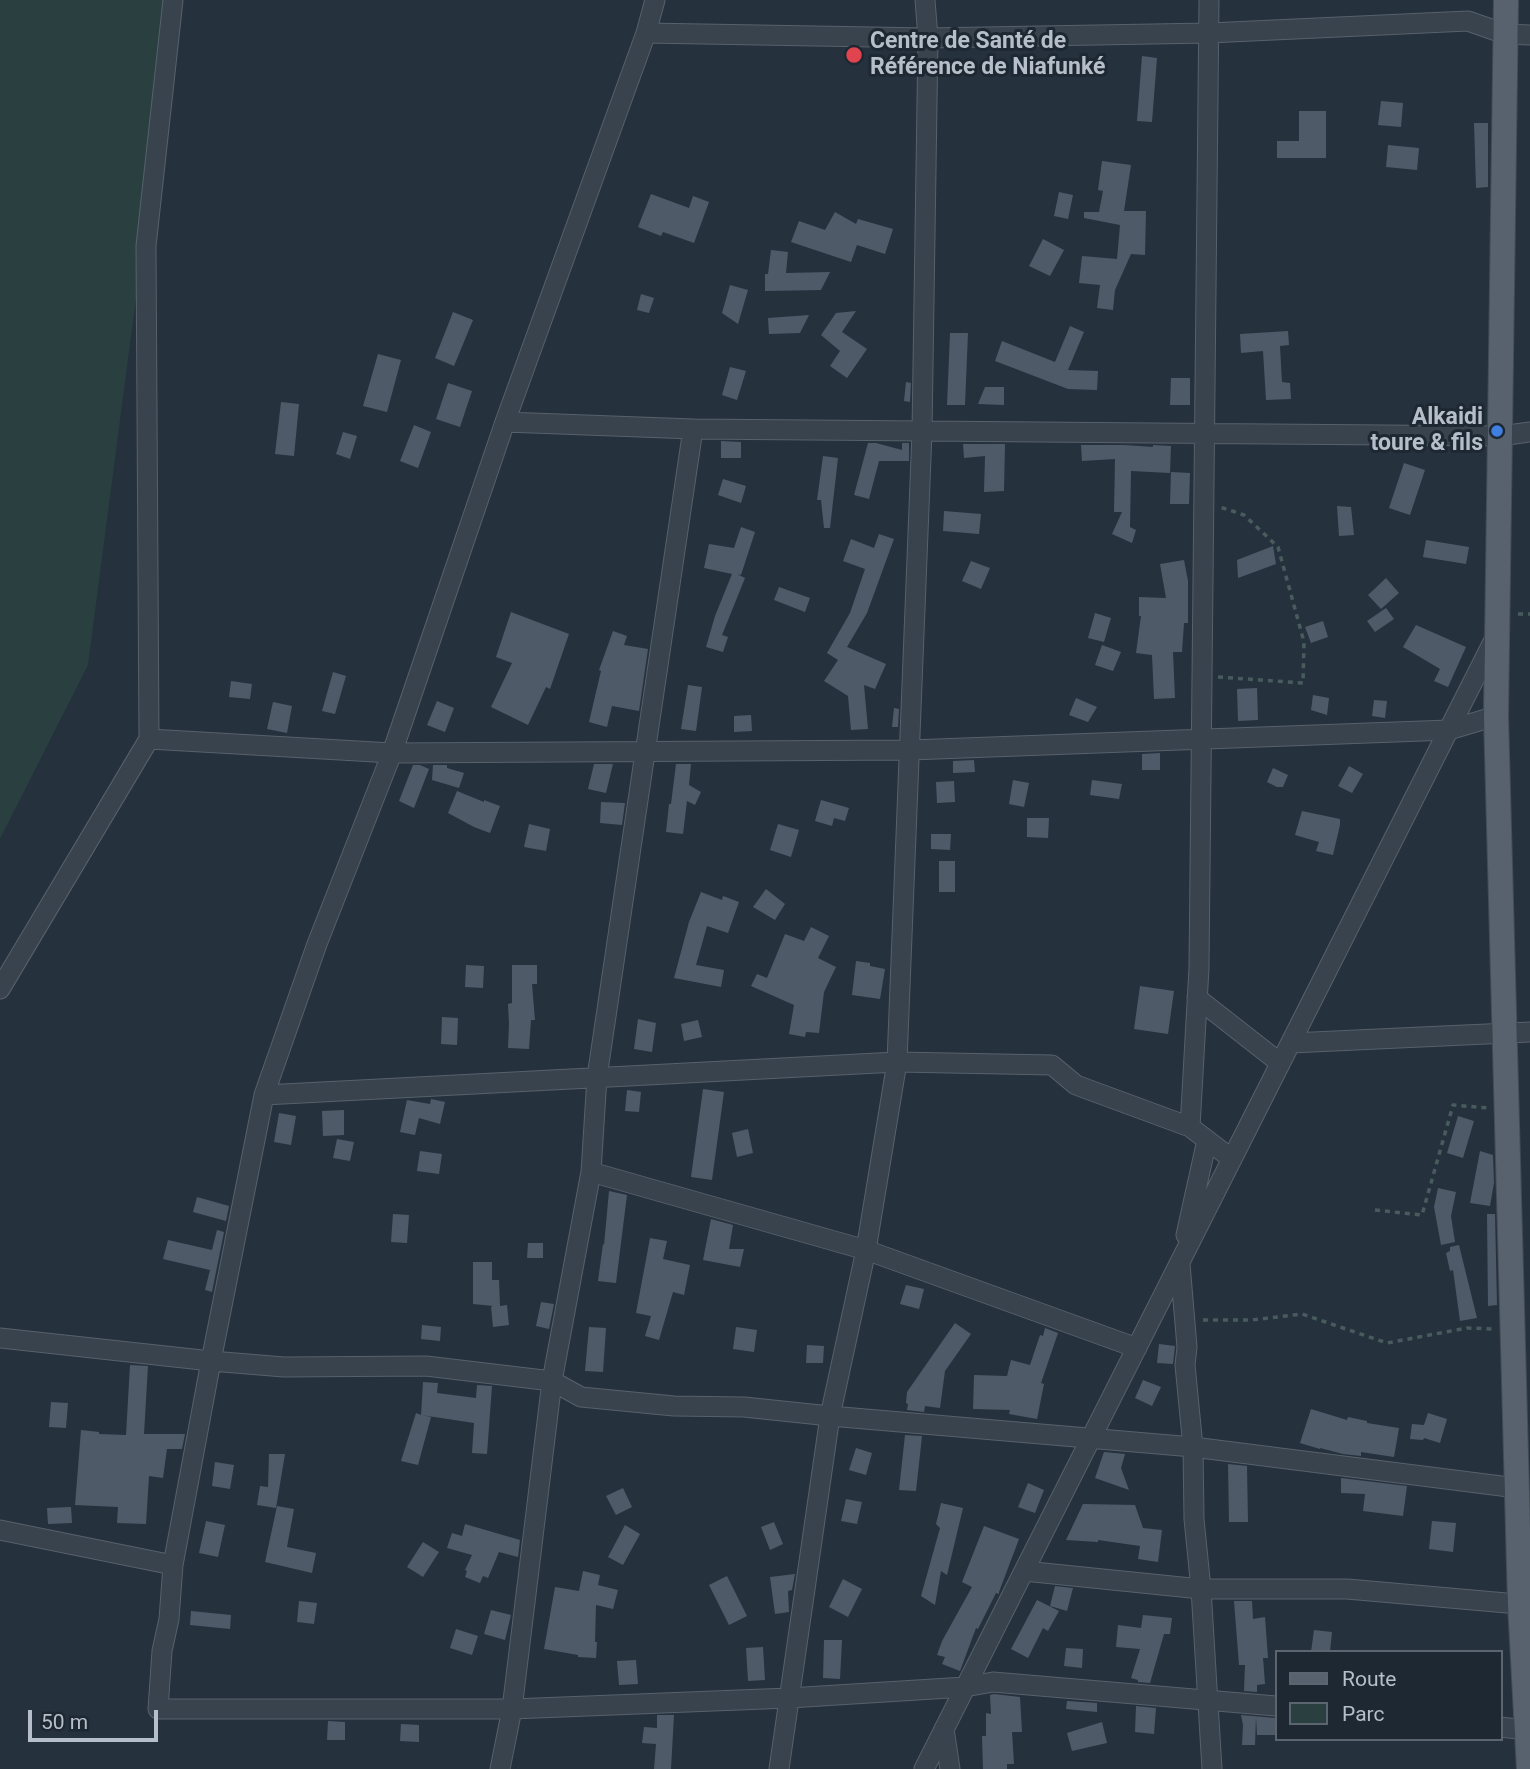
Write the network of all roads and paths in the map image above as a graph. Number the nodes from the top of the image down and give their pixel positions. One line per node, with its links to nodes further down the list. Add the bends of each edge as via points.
1 (173, 0): 21 (street, via 146,246)
2 (655, 0): 6 (street)
3 (925, 0): 9 (street)
4 (1209, 0): 7 (street)
5 (1506, 0): 8 (main road)
6 (646, 33): 9 (street); 10 (street)
7 (1209, 33): 8 (street, via 1468,21); 9 (street); 14 (street)
8 (1518, 35): 15 (main road)
9 (928, 38): 12 (street)
10 (505, 422): 11 (street); 25 (street)
11 (693, 429): 12 (street); 24 (street)
12 (922, 432): 14 (street); 23 (street)
13 (1530, 432): 15 (street)
14 (1205, 434): 15 (street); 16 (street)
15 (1501, 436): 17 (main road)
16 (1204, 503): 18 (street); 18 (path, via 1244,515 1278,547 1304,642 1303,683)
17 (1498, 633): 19 (main road); 20 (street)
18 (1201, 676): 22 (street)
19 (1496, 716): 20 (street); 29 (main road)
20 (1449, 730): 22 (street); 30 (street)
21 (149, 739): 25 (street); 26 (street)
22 (1200, 740): 23 (street); 27 (street)
23 (910, 750): 24 (street); 31 (street)
24 (646, 751): 25 (street); 33 (street)
25 (392, 753): 34 (street)
26 (0, 989)
27 (1197, 998): 32 (street); 36 (street)
28 (1530, 1032): 29 (street)
29 (1505, 1034): 30 (street); 35 (main road)
30 (1291, 1042): 32 (street)
31 (897, 1062): 33 (street); 36 (street, via 1052,1065 1076,1084); 41 (street)
32 (1280, 1063): 38 (street)
33 (597, 1077): 34 (street); 39 (street)
34 (264, 1095): 47 (street)
35 (1507, 1109): 40 (path, via 1453,1105 1422,1215); 44 (main road)
36 (1190, 1127): 37 (street)
37 (1207, 1140): 38 (street); 42 (street)
38 (1232, 1159): 42 (street)
39 (591, 1172): 41 (street); 48 (street)
40 (1375, 1210)
41 (866, 1250): 46 (street); 49 (street)
42 (1180, 1262): 43 (street); 46 (street)
43 (1184, 1320): 44 (path, via 1302,1314 1387,1343 1466,1328); 51 (street)
44 (1513, 1330): 52 (main road)
45 (0, 1338): 47 (street)
46 (1137, 1348): 50 (street)
47 (211, 1361): 48 (street, via 284,1367 426,1366); 54 (street)
48 (552, 1381): 49 (street, via 581,1397); 62 (street)
49 (830, 1416): 50 (street); 59 (street)
50 (1091, 1438): 51 (street); 55 (street)
51 (1193, 1447): 52 (street); 56 (street)
52 (1517, 1488): 57 (main road)
53 (0, 1530): 54 (street)
54 (173, 1565): 62 (street, via 158,1709)
55 (1024, 1571): 56 (street); 58 (street)
56 (1201, 1589): 57 (street, via 1347,1589); 60 (street)
57 (1525, 1604): 65 (main road)
58 (965, 1687): 59 (street); 60 (street, via 993,1682); 64 (street)
59 (789, 1698): 62 (street); 67 (street)
60 (1208, 1700): 61 (street); 70 (street)
61 (1274, 1706)
62 (512, 1709): 66 (street)
63 (1502, 1727): 65 (street)
64 (944, 1729): 68 (street); 69 (street)
65 (1527, 1730): 71 (main road)
66 (500, 1769)
67 (779, 1769)
68 (924, 1769)
69 (950, 1769)
70 (1212, 1769)
71 (1529, 1769)

